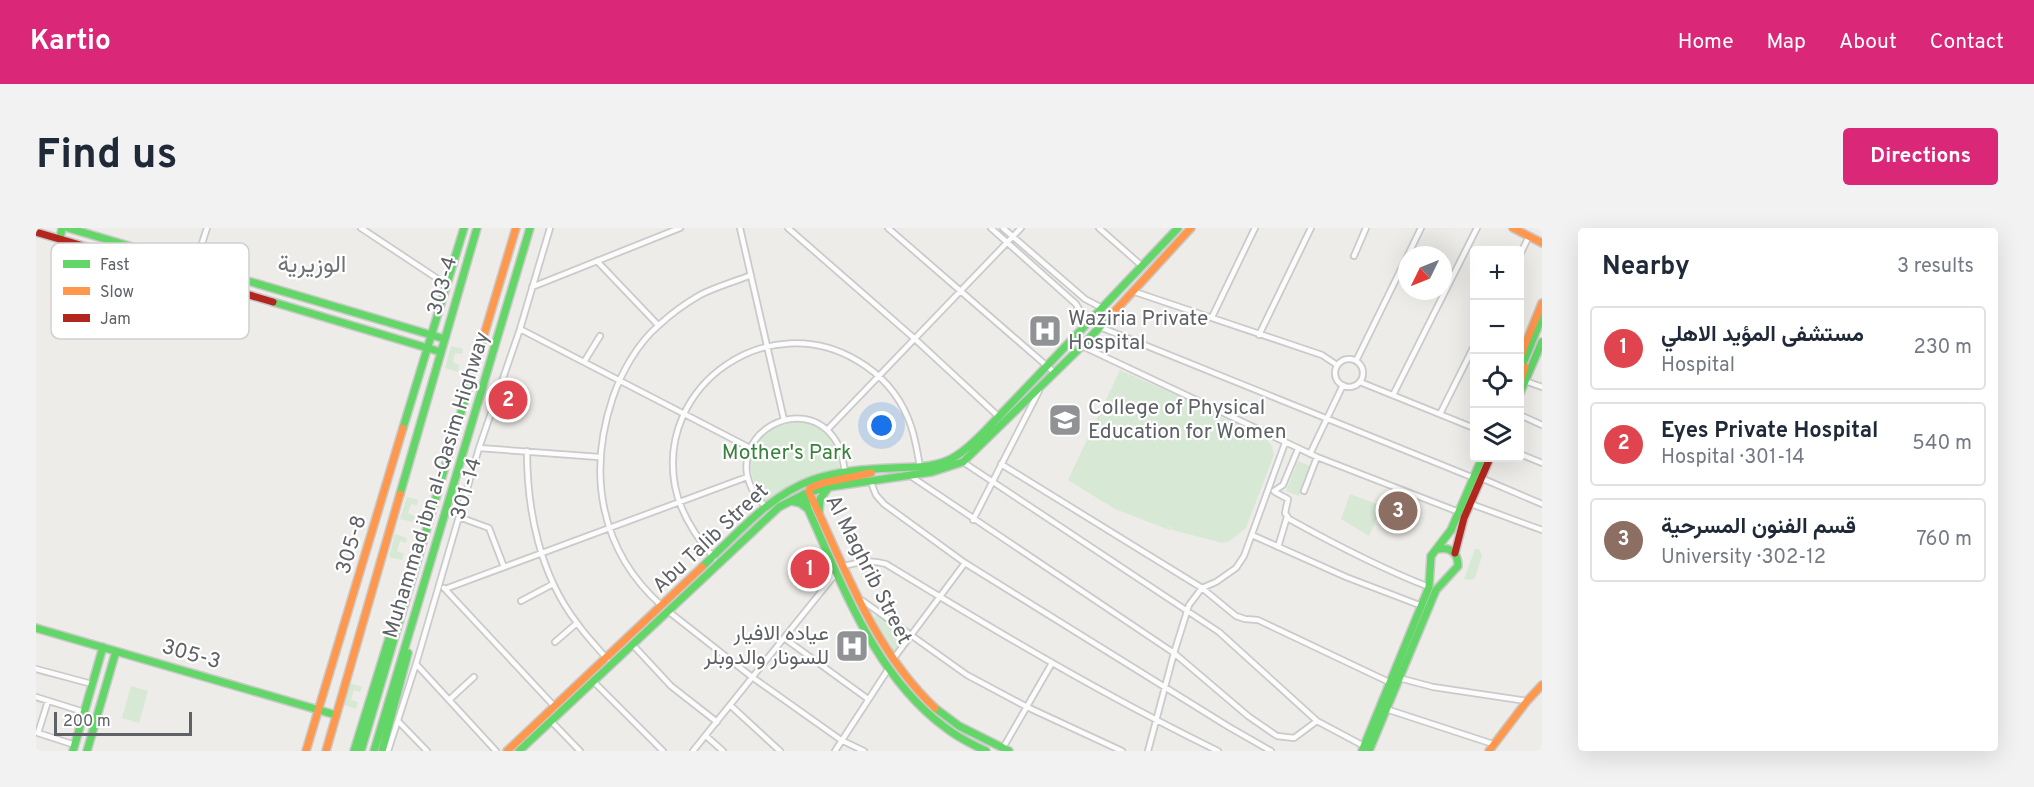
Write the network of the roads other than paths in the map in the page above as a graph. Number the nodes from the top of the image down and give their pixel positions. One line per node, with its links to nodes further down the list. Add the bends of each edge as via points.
1 (62, 228): 29 (main road)
2 (68, 228): 32 (main road)
3 (207, 228): 33 (street)
4 (361, 228): 48 (street)
5 (464, 228): 39 (main road, 303-4)
6 (477, 228): 41 (main road, 303-4)
7 (516, 228): 172 (main road, Muhammad ibn al-Qasim Highway)
8 (530, 228): 174 (main road, Muhammad ibn al-Qasim Highway)
9 (550, 228): 49 (street, 301-14)
10 (680, 228): 38 (street)
11 (740, 228): 43 (street)
12 (788, 228): 71 (street)
13 (888, 228): 50 (street)
14 (991, 228): 30 (street)
15 (1003, 228): 28 (street)
16 (1021, 228): 28 (street)
17 (1099, 228): 40 (street)
18 (1178, 228): 40 (main road, Abu Talib Street)
19 (1191, 228): 51 (main road, Abu Talib Street)
20 (1255, 228): 59 (street)
21 (1311, 228): 67 (street)
22 (1366, 228): 37 (street)
23 (1421, 228): 35 (street)
24 (1477, 228): 94 (street)
25 (1513, 228): 27 (main road)
26 (36, 232): 29 (main road)
27 (1529, 236): 34 (main road); 36 (street)
28 (1013, 237): 30 (street); 42 (street)
29 (60, 239): 31 (main road)
30 (1007, 242): 45 (street); 50 (street)
31 (74, 243)
32 (119, 243)
33 (202, 243)
34 (1542, 243)
35 (1413, 246)
36 (1524, 247)
37 (1354, 256)
38 (597, 261): 49 (street); 62 (street)
39 (453, 266): 41 (main road); 48 (main road, 303-4)
40 (1142, 266): 47 (main road, Abu Talib Street)
41 (465, 270): 70 (main road, 303-4)
42 (1056, 274): 45 (street); 56 (street)
43 (751, 275): 62 (street, via 700,295); 73 (street)
44 (1398, 276): 79 (street)
45 (1051, 280): 61 (street, via 1076,304)
46 (249, 281): 54 (main road)
47 (1124, 284): 51 (main road); 53 (main road, Abu Talib Street)
48 (447, 285): 68 (main road, 303-4)
49 (532, 287): 65 (street, 301-14)
50 (961, 291): 71 (street); 82 (street)
51 (1132, 291): 59 (street); 63 (main road, Abu Talib Street)
52 (249, 295): 57 (main road)
53 (1111, 299): 56 (main road, Abu Talib Street); 74 (main road, via 1081,337)
54 (315, 301): 57 (main road); 58 (main road)
55 (1542, 303): 78 (main road)
56 (1102, 308): 61 (main road, Abu Talib Street)
57 (311, 313): 66 (main road)
58 (368, 317): 66 (main road); 68 (main road)
59 (1212, 317): 67 (street)
60 (1542, 317): 80 (main road)
61 (1087, 323): 82 (main road, Abu Talib Street)
62 (658, 325): 88 (street)
63 (1100, 327): 74 (main road, Abu Talib Street); 100 (street)
64 (1542, 327): 85 (main road)
65 (519, 328): 81 (street); 105 (street, 301-14)
66 (365, 329): 75 (main road)
67 (1259, 334): 83 (street, via 1322,355)
68 (432, 335): 70 (main road); 75 (main road, 303-4)
69 (600, 336): 81 (street)
70 (445, 339): 76 (main road, 303-4)
71 (915, 339): 86 (street); 97 (street)
72 (1542, 342): 87 (main road)
73 (767, 346): 86 (street, via 796,343 824,347 854,358); 95 (street, via 718,370 696,393); 99 (street)
74 (1082, 346): 84 (main road, Abu Talib Street); 104 (street)
75 (428, 348): 76 (main road); 132 (main road, 305-8)
76 (441, 352): 135 (main road, 305-8)
77 (1470, 354): 96 (street)
78 (1521, 354)
79 (1356, 361): 83 (street, via 1344,360); 89 (street, via 1362,368)
80 (1524, 361)
81 (584, 362): 88 (street)
82 (1047, 365): 84 (street); 97 (main road, Abu Talib Street)
83 (1337, 365): 92 (street, via 1335,374)
84 (1055, 373): 91 (main road, Abu Talib Street)
85 (1524, 376)
86 (879, 377): 103 (street); 118 (street, via 908,418)
87 (1524, 377)
88 (619, 380): 95 (street); 111 (street, via 605,421)
89 (1360, 381): 92 (street, via 1352,386); 94 (street)
90 (1524, 382): 93 (street)
91 (1042, 385): 113 (main road, Abu Talib Street); 117 (street)
92 (1343, 385): 100 (street)
93 (1542, 387)
94 (1393, 395): 96 (street)
95 (684, 414): 106 (street); 134 (street, via 673,458)
96 (1440, 414): 102 (street)
97 (998, 416): 118 (main road, Abu Talib Street, via 959,454)
98 (1524, 417): 101 (street)
99 (784, 420): 103 (street, via 807,420); 106 (street, via 762,431)
100 (1327, 420): 109 (street); 123 (street)
101 (1542, 425)
102 (1470, 426)
103 (827, 430): 120 (street, via 841,450)
104 (1286, 443): 107 (street); 130 (street)
105 (479, 448): 108 (street); 142 (street, 301-14)
106 (750, 448): 122 (street)
107 (1298, 449): 109 (street); 131 (street, via 1283,485)
108 (527, 451): 111 (street); 150 (street, via 529,506)
109 (1310, 454): 112 (street)
110 (1524, 456): 116 (street)
111 (599, 457): 145 (street)
112 (1317, 457): 128 (street); 141 (street)
113 (963, 462): 121 (main road, Abu Talib Street); 125 (street)
114 (1481, 462): 123 (main road)
115 (1487, 462): 123 (main road)
116 (1542, 463)
117 (1001, 464): 125 (street); 163 (street)
118 (920, 467): 119 (main road, Abu Talib Street)
119 (887, 468): 120 (main road, Abu Talib Street); 129 (main road, via 823,483)
120 (845, 472): 127 (main road, Abu Talib Street, via 824,475)
121 (909, 475): 124 (main road, Abu Talib Street); 144 (street)
122 (747, 477): 134 (street); 138 (street)
123 (1477, 478): 136 (main road); 137 (street); 141 (main road)
124 (870, 480): 126 (main road, Abu Talib Street); 153 (street, via 884,504)
125 (992, 481): 144 (street); 171 (street)
126 (829, 487): 129 (main road, Abu Talib Street); 140 (main road, via 821,496)
127 (792, 488): 129 (main road); 138 (main road, Abu Talib Street)
128 (1304, 491)
129 (807, 492): 133 (main road, Abu Talib Street); 139 (main road, Al Maghrib Street); 140 (main road, Al Maghrib Street)
130 (1268, 492): 131 (street); 147 (street)
131 (1275, 492): 143 (street, via 1288,499)
132 (383, 498): 135 (main road); 160 (main road, 305-8)
133 (789, 501): 139 (main road); 170 (main road, Abu Talib Street)
134 (680, 502): 145 (street); 152 (street)
135 (398, 503): 165 (main road, 305-8)
136 (1471, 504): 146 (street); 151 (main road)
137 (1542, 504)
138 (766, 507): 152 (main road, Abu Talib Street)
139 (808, 509): 157 (main road, Al Maghrib Street)
140 (819, 512): 154 (main road, Al Maghrib Street)
141 (1459, 512): 149 (main road)
142 (459, 517): 156 (street, via 489,528); 161 (street, 301-14)
143 (1287, 517): 148 (street); 162 (street)
144 (973, 520): 184 (street)
145 (609, 528): 150 (street); 170 (street, via 640,584)
146 (1542, 530)
147 (1252, 535): 148 (street); 163 (street, via 1236,568)
148 (1278, 547): 169 (street)
149 (1438, 549): 151 (main road, via 1447,548); 155 (main road, via 1431,556)
150 (542, 553): 156 (street); 159 (street)
151 (1455, 553): 158 (main road, via 1458,566)
152 (714, 558): 170 (main road, Abu Talib Street)
153 (965, 563): 166 (street); 198 (street)
154 (844, 566): 166 (street, via 874,560); 167 (main road, Al Maghrib Street)
155 (1430, 566): 158 (main road, via 1435,573); 162 (main road)
156 (504, 567): 164 (street)
157 (837, 572): 177 (main road, Al Maghrib Street); 179 (street)
158 (1447, 576): 193 (main road, via 1436,590)
159 (554, 584): 168 (street); 173 (street)
160 (356, 586): 165 (main road); 208 (main road, 305-8)
161 (439, 587): 164 (street); 188 (street, 301-14)
162 (1429, 587): 169 (main road)
163 (1202, 588): 171 (street); 195 (street, via 1236,616 1258,620)
164 (445, 589): 205 (street)
165 (372, 590): 210 (main road, 305-8)
166 (940, 597): 178 (street); 187 (street)
167 (861, 600): 175 (main road, Al Maghrib Street); 178 (street)
168 (521, 601)
169 (1422, 606): 195 (main road)
170 (665, 609): 181 (main road, Abu Talib Street); 186 (main road, Abu Talib Street); 192 (street)
171 (1186, 611): 184 (street); 215 (street, via 1219,632)
172 (400, 616): 227 (main road, via 384,649); 228 (main road, Muhammad ibn al-Qasim Highway)
173 (577, 623): 180 (street); 186 (street)
174 (412, 624): 229 (main road, Muhammad ibn al-Qasim Highway); 230 (main road, via 404,673)
175 (876, 627): 177 (main road); 185 (main road, Al Maghrib Street)
176 (36, 628): 182 (main road, 305-3)
177 (867, 632): 189 (main road, Al Maghrib Street)
178 (910, 636): 185 (street); 206 (street, via 967,675)
179 (783, 638): 192 (street); 200 (street)
180 (555, 642)
181 (632, 645): 194 (main road, Abu Talib Street); 216 (street, via 671,686)
182 (103, 647): 183 (main road, 305-3); 196 (main road)
183 (116, 651): 208 (main road, 305-3); 211 (main road)
184 (1174, 653): 198 (street); 215 (street, via 1277,736 1294,738)
185 (894, 658): 223 (main road, Al Maghrib Street, via 944,715)
186 (607, 659): 205 (main road, Abu Talib Street)
187 (1052, 663): 206 (street); 214 (street)
188 (416, 664): 201 (street); 212 (street, 301-14)
189 (889, 668): 200 (street); 243 (main road, Al Maghrib Street, via 939,723)
190 (36, 669): 196 (street)
191 (474, 677): 201 (street)
192 (753, 677): 204 (street); 219 (street)
193 (1399, 678): 203 (street); 207 (main road)
194 (593, 681): 213 (main road, Abu Talib Street); 237 (street)
195 (1391, 683): 222 (main road)
196 (92, 684): 209 (main road)
197 (1542, 685): 203 (main road)
198 (1166, 687): 214 (street); 247 (street)
199 (36, 697): 202 (street)
200 (868, 699): 219 (street)
201 (449, 700): 233 (street)
202 (48, 701): 209 (street); 217 (street)
203 (1527, 701): 221 (main road)
204 (730, 705): 216 (street); 240 (street)
205 (555, 707): 234 (main road, Abu Talib Street)
206 (1027, 708): 223 (street); 244 (street)
207 (1386, 709): 221 (street); 222 (main road)
208 (319, 710): 210 (main road, 305-3); 225 (main road, 305-8)
209 (83, 715): 211 (main road); 220 (main road)
210 (336, 715): 226 (main road, 305-8)
211 (95, 721): 224 (main road)
212 (398, 721): 231 (street, 301-14); 232 (street)
213 (551, 721): 235 (main road, Abu Talib Street); 236 (street)
214 (1156, 721): 245 (street); 246 (street)
215 (1317, 721): 222 (street)
216 (717, 722): 218 (street)
217 (38, 724): 220 (street, via 38,733)
218 (705, 736): 238 (street); 239 (street)
219 (841, 740): 241 (street); 242 (street)
220 (74, 748)
221 (1491, 748)
222 (1365, 749)
223 (1006, 750)
224 (87, 751)
225 (306, 751)
226 (326, 751)
227 (354, 751)
228 (361, 751)
229 (374, 751)
230 (382, 751)
231 (388, 751)
232 (428, 751)
233 (496, 751)
234 (507, 751)
235 (519, 751)
236 (580, 751)
237 (663, 751)
238 (693, 751)
239 (723, 751)
240 (780, 751)
241 (835, 751)
242 (864, 751)
243 (987, 751)
244 (1122, 751)
245 (1148, 751)
246 (1218, 751)
247 (1271, 751)

